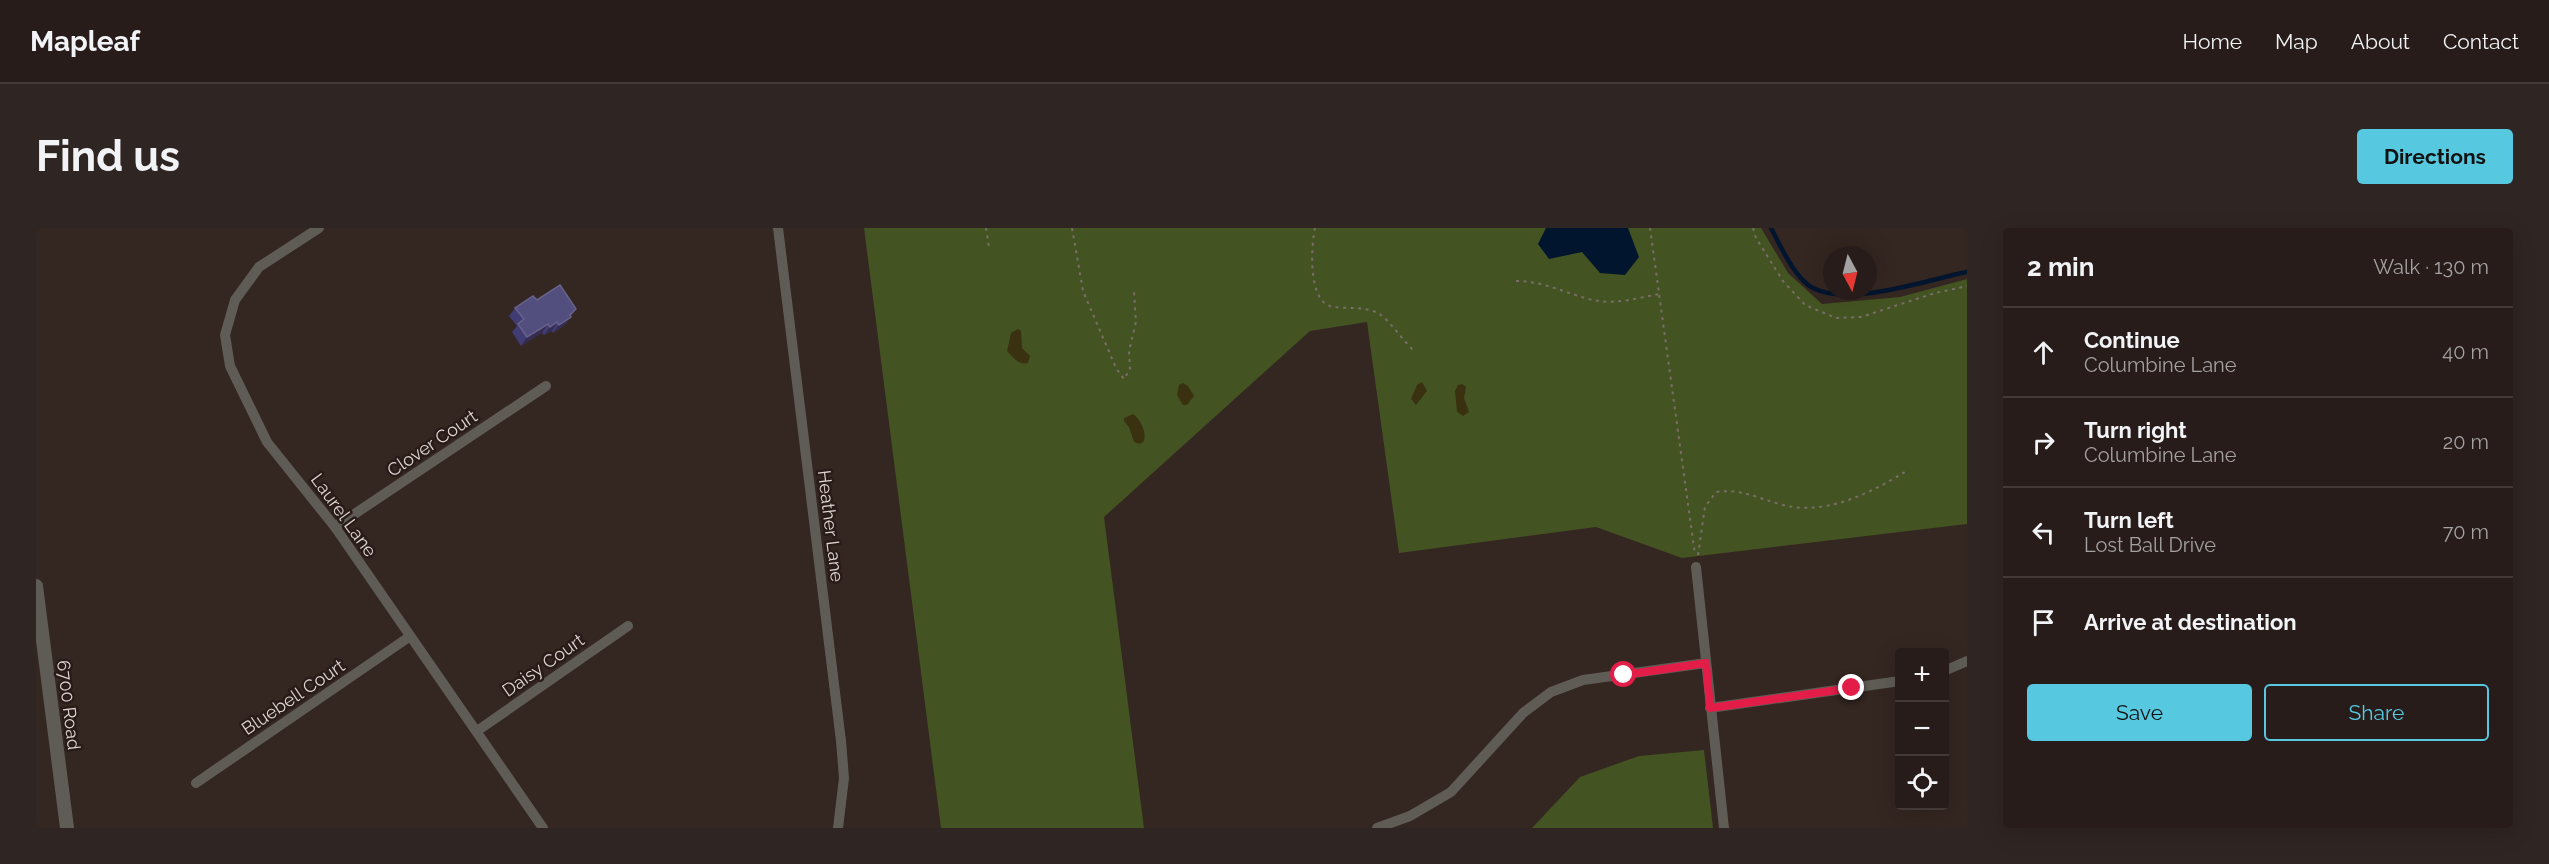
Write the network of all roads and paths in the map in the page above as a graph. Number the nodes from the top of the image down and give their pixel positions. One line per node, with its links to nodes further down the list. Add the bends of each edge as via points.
1 (320, 228): 16 (street, Laurel Lane, via 259,267 235,300 225,335 230,366 267,442)
2 (777, 228): 30 (street, Heather Lane, via 841,741 844,778)
3 (986, 228): 8 (path)
4 (1072, 228): 11 (path, via 1083,291 1124,379 1130,369 1129,351 1136,322)
5 (1315, 228): 13 (path, via 1311,248 1316,294 1328,305 1380,314)
6 (1650, 228): 12 (path)
7 (1753, 228): 10 (path, via 1783,281 1805,305 1836,318 1861,317)
8 (989, 247)
9 (1516, 281): 12 (path, via 1534,281 1596,301)
10 (1967, 286)
11 (1134, 292)
12 (1660, 294): 17 (path)
13 (1413, 350)
14 (546, 386): 16 (street, Clover Court)
15 (1905, 472): 17 (path, via 1855,499 1820,507 1785,506 1731,489 1716,492 1705,507)
16 (335, 527): 20 (street, Laurel Lane)
17 (1696, 567): 22 (street)
18 (36, 586): 28 (street, 6700 Road)
19 (628, 626): 26 (street, Daisy Court)
20 (409, 637): 26 (street, Laurel Lane); 27 (street, Bluebell Court)
21 (1967, 661): 23 (street)
22 (1706, 663): 25 (street); 31 (street, via 1583,680 1551,692 1523,713 1451,792 1410,816)
23 (1949, 669)
24 (1895, 682): 25 (street)
25 (1710, 708): 32 (street)
26 (477, 731): 29 (street, Laurel Lane)
27 (196, 783)
28 (67, 828)
29 (543, 828)
30 (838, 828)
31 (1377, 828)
32 (1724, 828)

